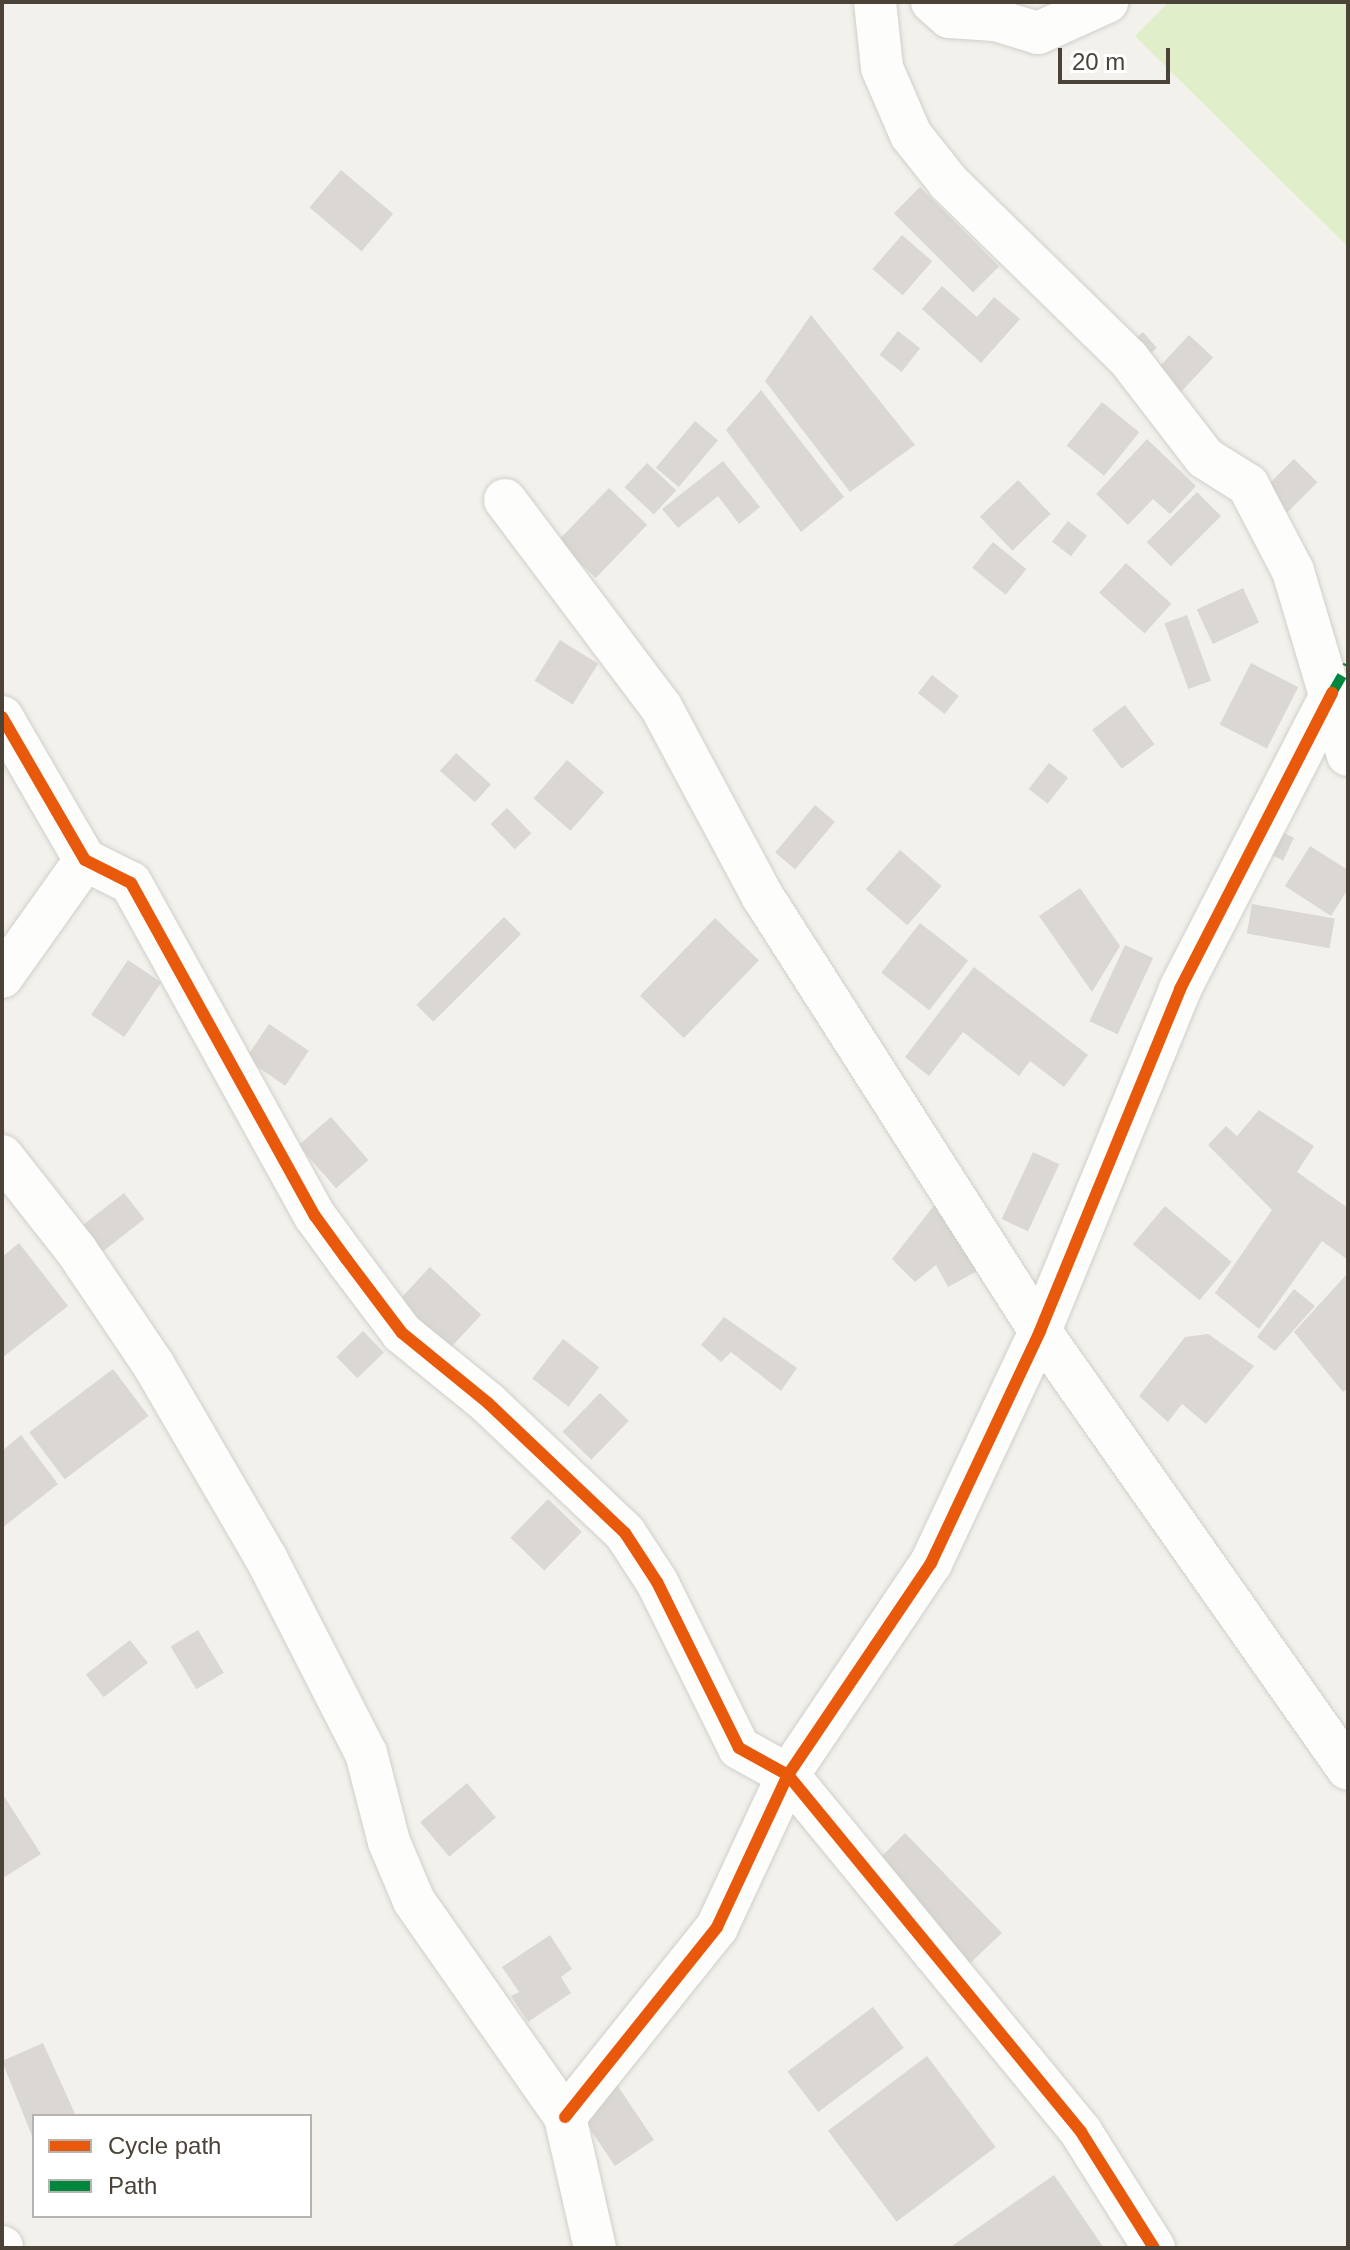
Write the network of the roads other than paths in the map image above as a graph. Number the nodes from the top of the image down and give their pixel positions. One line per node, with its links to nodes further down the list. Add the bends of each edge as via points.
1 (875, 2): 5 (street, via 882,68 911,135 949,183 1128,358 1205,458 1248,485 1293,571)
2 (932, 2): 3 (street, via 949,17 995,20 1038,33)
3 (1107, 2)
4 (505, 500): 11 (street, via 661,707 763,897)
5 (1332, 693): 7 (street); 11 (street, via 1180,989)
6 (2, 717): 8 (street)
7 (1348, 755)
8 (85, 860): 9 (street); 13 (street, via 131,883 315,1216 402,1333 488,1403 625,1533 657,1582 739,1748)
9 (2, 977)
10 (2, 1156): 14 (street, via 76,1250 153,1364 266,1558 366,1753 389,1842 414,1901)
11 (1040, 1331): 12 (street); 13 (street, via 931,1563)
12 (1348, 1769)
13 (788, 1775): 14 (street, via 717,1927); 16 (street, via 1081,2132)
14 (565, 2117): 15 (street)
15 (595, 2248)
16 (1154, 2248)

